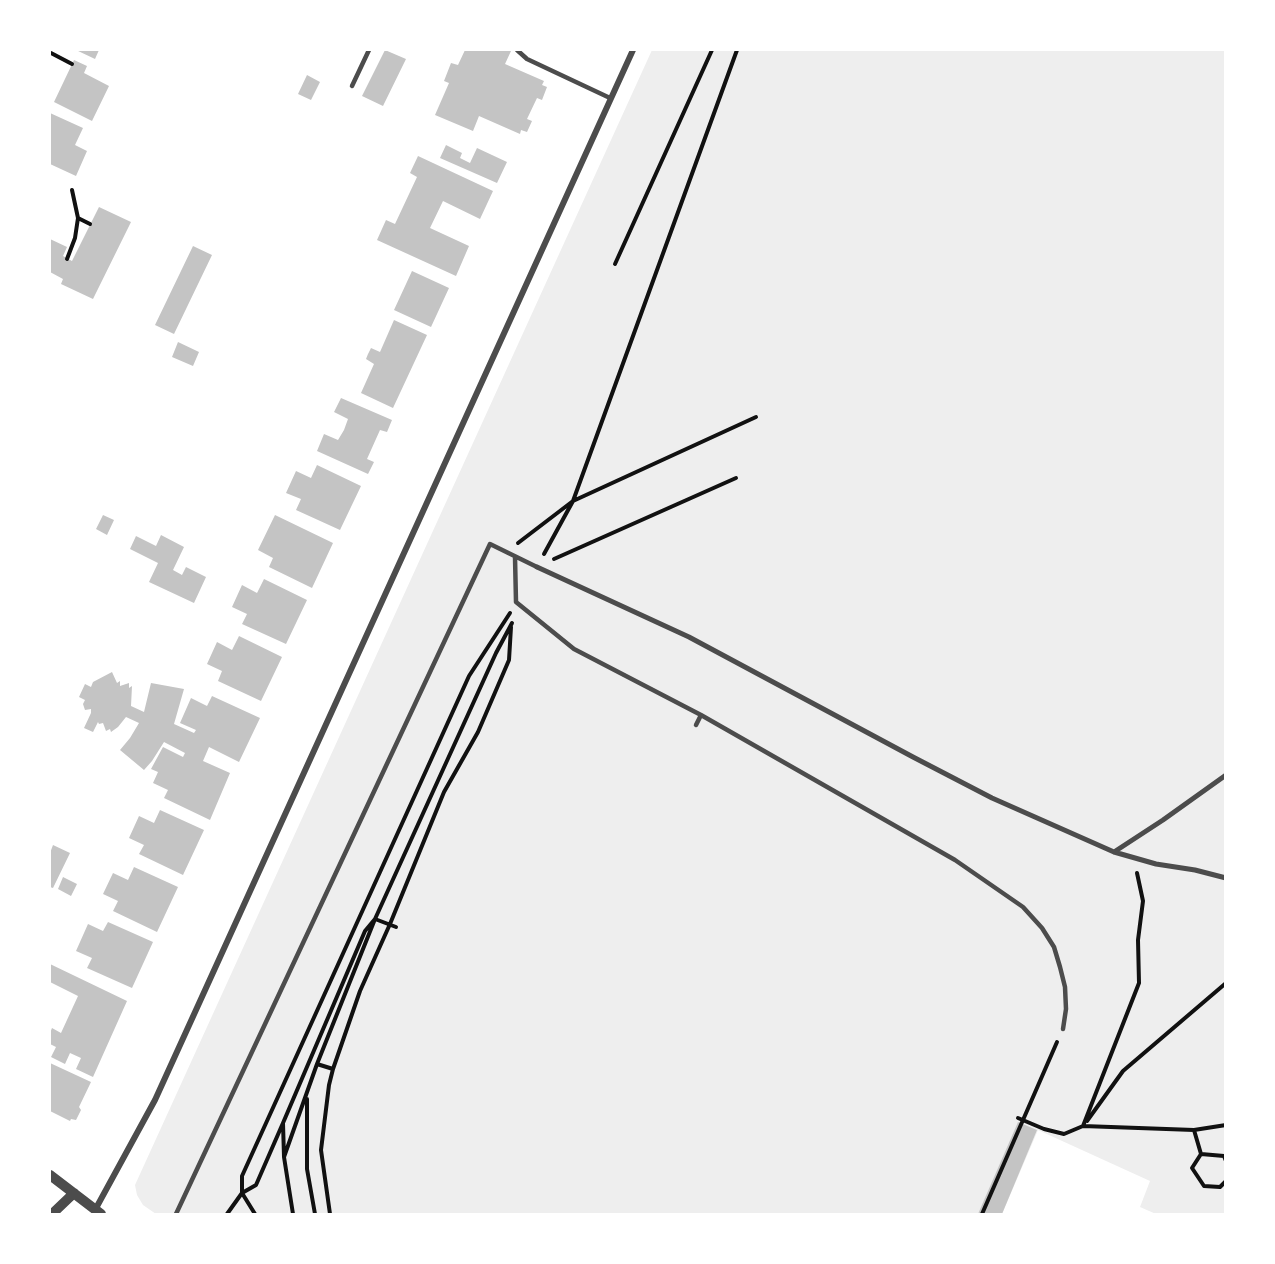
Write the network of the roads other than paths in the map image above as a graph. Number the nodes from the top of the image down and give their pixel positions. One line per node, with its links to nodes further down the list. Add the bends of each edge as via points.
1 (369, 50): 4 (lane)
2 (517, 50): 5 (lane, via 527,59)
3 (633, 50): 5 (street)
4 (352, 87)
5 (610, 98): 16 (street, via 154,1100)
6 (515, 557): 7 (lane); 8 (lane, via 516,602 573,649); 18 (lane, via 490,544)
7 (537, 567): 11 (street, via 689,637 992,798)
8 (700, 715): 9 (lane); 13 (lane, via 956,860 1023,907 1054,947 1065,987)
9 (696, 725)
10 (1226, 775): 11 (street)
11 (1114, 852): 12 (street)
12 (1226, 878)
13 (1063, 1029)
14 (50, 1175): 15 (street)
15 (74, 1193): 16 (street); 17 (street)
16 (98, 1212)
17 (52, 1215)
18 (176, 1215)

